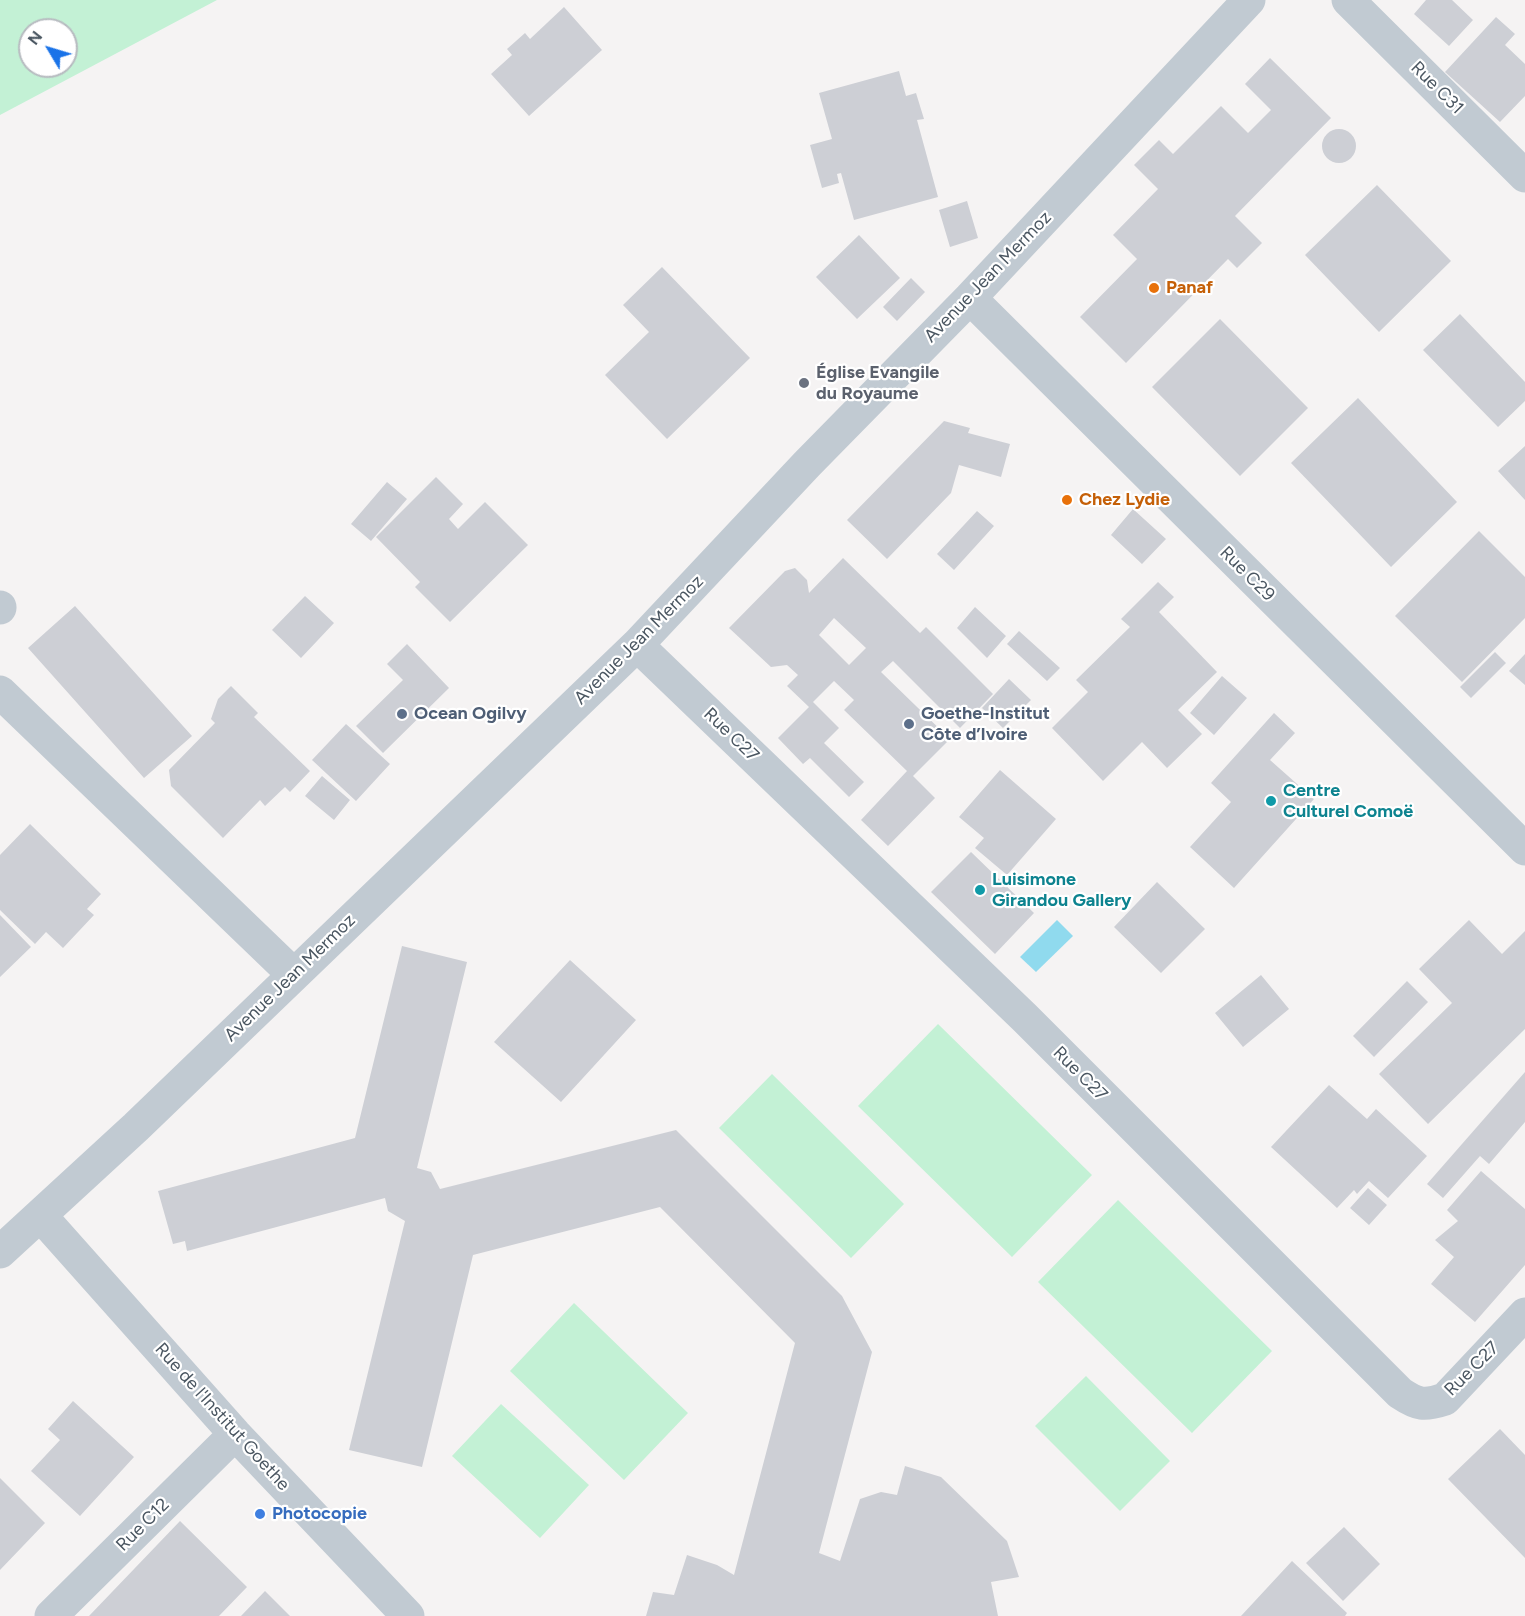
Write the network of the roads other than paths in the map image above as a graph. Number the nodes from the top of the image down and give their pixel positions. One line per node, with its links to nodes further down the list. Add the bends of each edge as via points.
1 (1250, 0): 4 (street, Avenue Jean Mermoz)
2 (1348, 0): 3 (street, Rue C31)
3 (1525, 176)
4 (970, 298): 5 (street, Avenue Jean Mermoz, via 807,464); 7 (street, Rue C29)
5 (638, 645): 8 (street, Avenue Jean Mermoz); 11 (street, Rue C27, via 1025,1018 1400,1393 1420,1404 1444,1399)
6 (0, 692): 8 (street)
7 (1525, 849)
8 (293, 974): 9 (street, Avenue Jean Mermoz)
9 (40, 1215): 10 (street, Avenue Jean Mermoz); 12 (street, Rue de l'Institut Goethe)
10 (0, 1252)
11 (1525, 1314)
12 (235, 1434): 13 (street, Rue C12); 14 (street, Rue de l'Institut Goethe)
13 (51, 1616)
14 (408, 1616)

